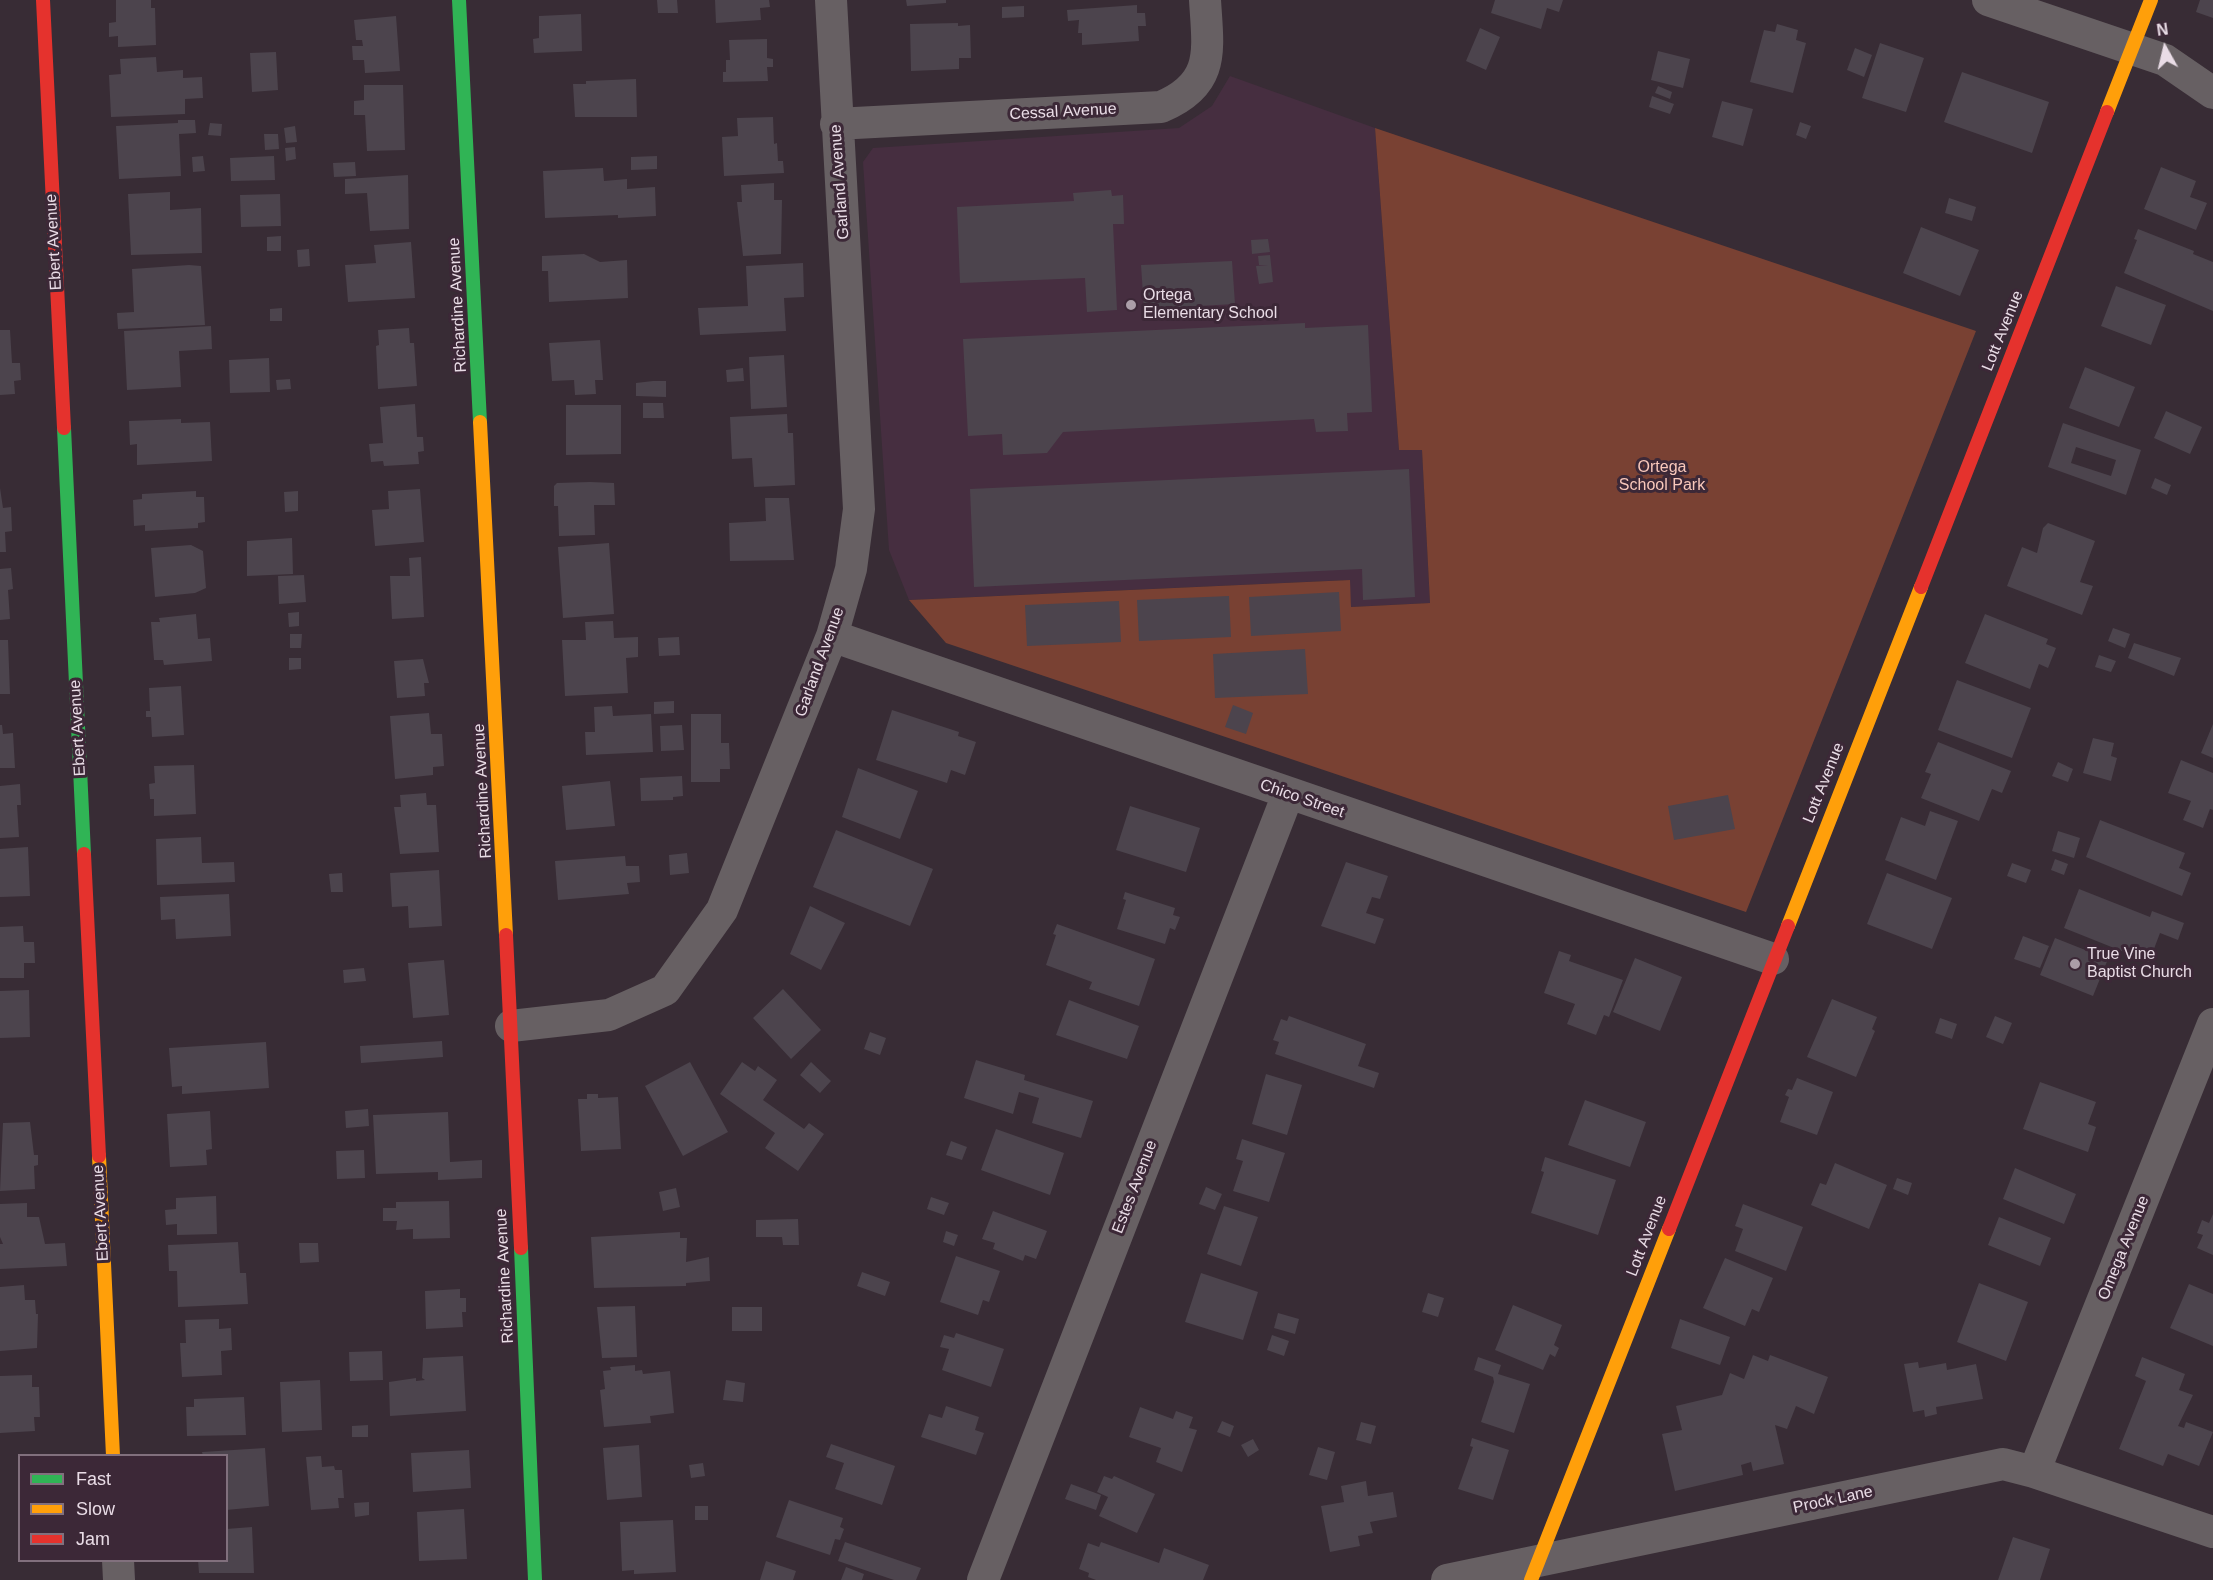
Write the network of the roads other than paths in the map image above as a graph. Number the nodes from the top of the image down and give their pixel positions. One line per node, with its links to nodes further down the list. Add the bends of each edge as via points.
1 (43, 0): 15 (street, Ebert Avenue)
2 (459, 0): 14 (street, Richardine Avenue)
3 (831, 0): 9 (street, Garland Avenue)
4 (1205, 0): 9 (street, Cessal Avenue, via 1209,54 1201,75 1190,91 1161,107)
5 (1988, 0): 7 (street)
6 (2151, 0): 7 (street, Lott Avenue)
7 (2132, 48): 8 (street, via 2165,60); 12 (street, Lott Avenue)
8 (2213, 93)
9 (836, 124): 10 (street, Garland Avenue, via 858,509 851,568)
10 (832, 636): 11 (street, Chico Street); 14 (street, Garland Avenue, via 722,910 665,990 609,1015)
11 (1288, 794): 12 (street, Chico Street); 22 (street, Estes Avenue)
12 (1773, 959): 19 (street, Lott Avenue)
13 (2213, 1024): 16 (street, Omega Avenue)
14 (511, 1026): 21 (street, Richardine Avenue)
15 (113, 1454)
16 (2034, 1472): 17 (street, Prock Lane); 19 (street, Prock Lane, via 2003,1464)
17 (2213, 1532)
18 (118, 1562): 20 (street)
19 (1535, 1570): 23 (street, Prock Lane)
20 (119, 1580)
21 (535, 1580)
22 (983, 1580)
23 (1447, 1580)

